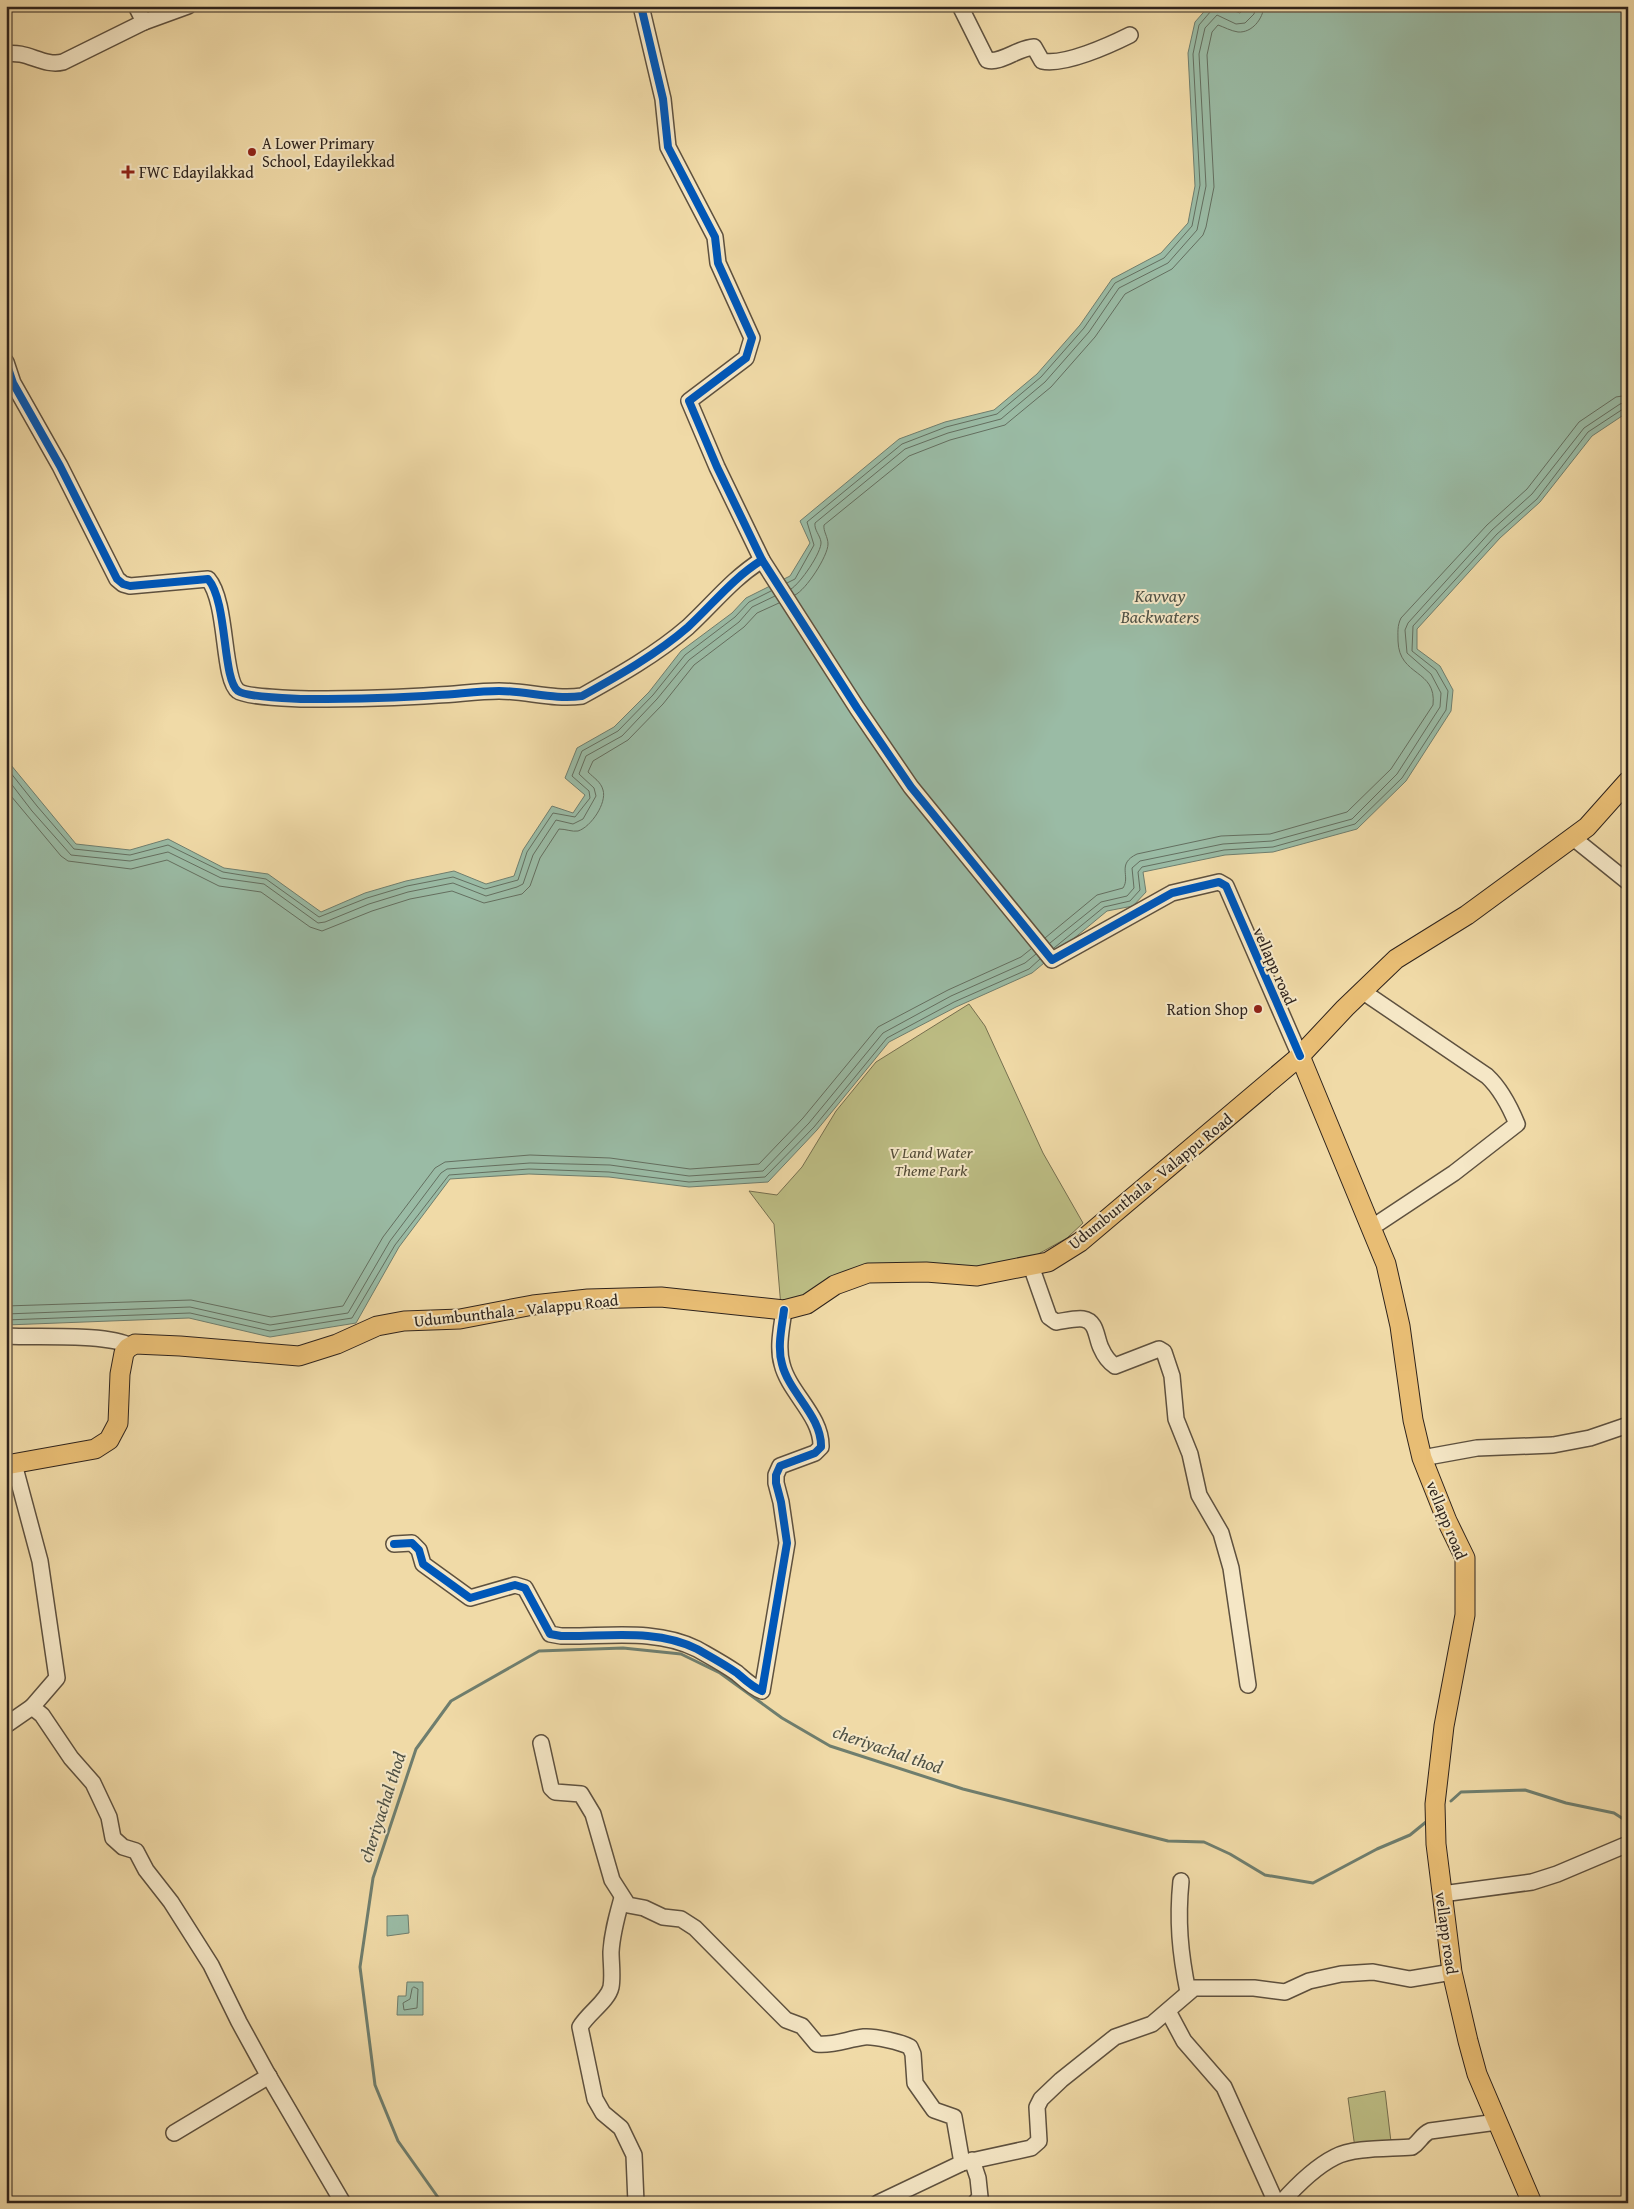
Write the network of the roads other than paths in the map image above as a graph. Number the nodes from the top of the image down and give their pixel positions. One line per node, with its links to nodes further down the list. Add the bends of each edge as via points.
1 (136, 6): 5 (street)
2 (188, 6): 5 (street)
3 (641, 6): 9 (street, via 663,99 668,147 715,237 718,263 752,338 746,358 689,401)
4 (960, 6): 6 (street, via 987,60 992,61 1034,47 1042,61 1049,62 1085,54)
5 (144, 22): 7 (street, via 57,64 26,54)
6 (1130, 35)
7 (6, 54)
8 (6, 362): 9 (street, via 13,383 60,466 117,579 130,586 208,579 212,584 234,688 240,693 309,699 497,691 569,698 582,696 687,628 745,571)
9 (762, 560): 14 (street, vellapp road, via 911,787 1052,960 1172,893 1219,882 1226,886)
10 (1628, 781): 11 (main road, Udumbunthala - Valappu Road, via 1587,827)
11 (1572, 837): 12 (street); 13 (main road, Udumbunthala - Valappu Road, via 1467,915 1396,959)
12 (1628, 882)
13 (1362, 991): 14 (main road, Udumbunthala - Valappu Road); 15 (street, via 1487,1076 1504,1097 1517,1124 1454,1173)
14 (1300, 1056): 15 (main road, vellapp road); 16 (main road, Udumbunthala - Valappu Road, via 1080,1242 1048,1262)
15 (1371, 1228): 21 (main road, vellapp road, via 1386,1264 1400,1326 1413,1420)
16 (1031, 1266): 17 (main road, Udumbunthala - Valappu Road, via 977,1276 926,1272 868,1273 835,1285 807,1304); 24 (street, via 1049,1317 1056,1322 1084,1319 1091,1322 1100,1348 1115,1366 1159,1349 1164,1352 1172,1376 1176,1419 1190,1454 1199,1494 1221,1533 1231,1568)
17 (784, 1310): 19 (main road, Udumbunthala - Valappu Road, via 661,1297 588,1299 533,1304 460,1319 404,1321 377,1326 299,1356 180,1346); 23 (street, via 780,1350 782,1364 818,1429 821,1447 815,1453 780,1466 776,1475 787,1544 762,1691 695,1648 660,1637 550,1634 526,1588 515,1585 470,1598 423,1564 419,1550 412,1543)
18 (6, 1336): 19 (street, via 114,1340)
19 (131, 1346): 22 (main road, via 124,1353 118,1423 109,1440 96,1450)
20 (1628, 1425): 21 (street, via 1590,1438 1553,1445 1477,1448)
21 (1422, 1458): 30 (main road, vellapp road, via 1465,1558 1465,1615 1444,1726 1436,1797 1436,1844)
22 (10, 1465): 25 (street, via 40,1561 57,1678)
23 (394, 1544)
24 (1248, 1685)
25 (32, 1707): 26 (street); 35 (street, via 42,1715 71,1758 93,1783 109,1818 113,1838 136,1851 146,1870 171,1902 211,1965)
26 (6, 1725)
27 (541, 1743): 31 (street, via 551,1788 555,1792 581,1794 593,1814 612,1880)
28 (1628, 1844): 30 (street, via 1532,1882)
29 (1181, 1881): 33 (street, via 1178,1932)
30 (1442, 1894): 32 (main road, vellapp road)
31 (622, 1898): 38 (street, via 628,1905 663,1917 681,1919 695,1928 786,2020 802,2026 817,2044 828,2045 864,2037 895,2041 910,2047 915,2083 934,2110 954,2117); 40 (street, via 614,1924 611,1988 580,2027 595,2099 603,2113 621,2128 634,2155)
32 (1452, 1972): 33 (street, via 1410,1979 1373,1972 1340,1974 1309,1981 1285,1992 1211,1987 1194,1988); 36 (main road, vellapp road, via 1477,2074)
33 (1188, 1992): 34 (street)
34 (1168, 2011): 38 (street, via 1152,2024 1114,2037 1041,2100 1038,2107 1039,2141 1031,2148); 43 (street, via 1184,2041 1224,2087 1271,2192)
35 (269, 2076): 37 (street); 39 (street)
36 (1497, 2122): 43 (street, via 1423,2134 1418,2144 1412,2147 1335,2157); 44 (main road, vellapp road)
37 (174, 2133)
38 (967, 2161): 41 (street); 42 (street, via 981,2191)
39 (343, 2203)
40 (636, 2203)
41 (878, 2203)
42 (975, 2203)
43 (1280, 2203)
44 (1532, 2203)

